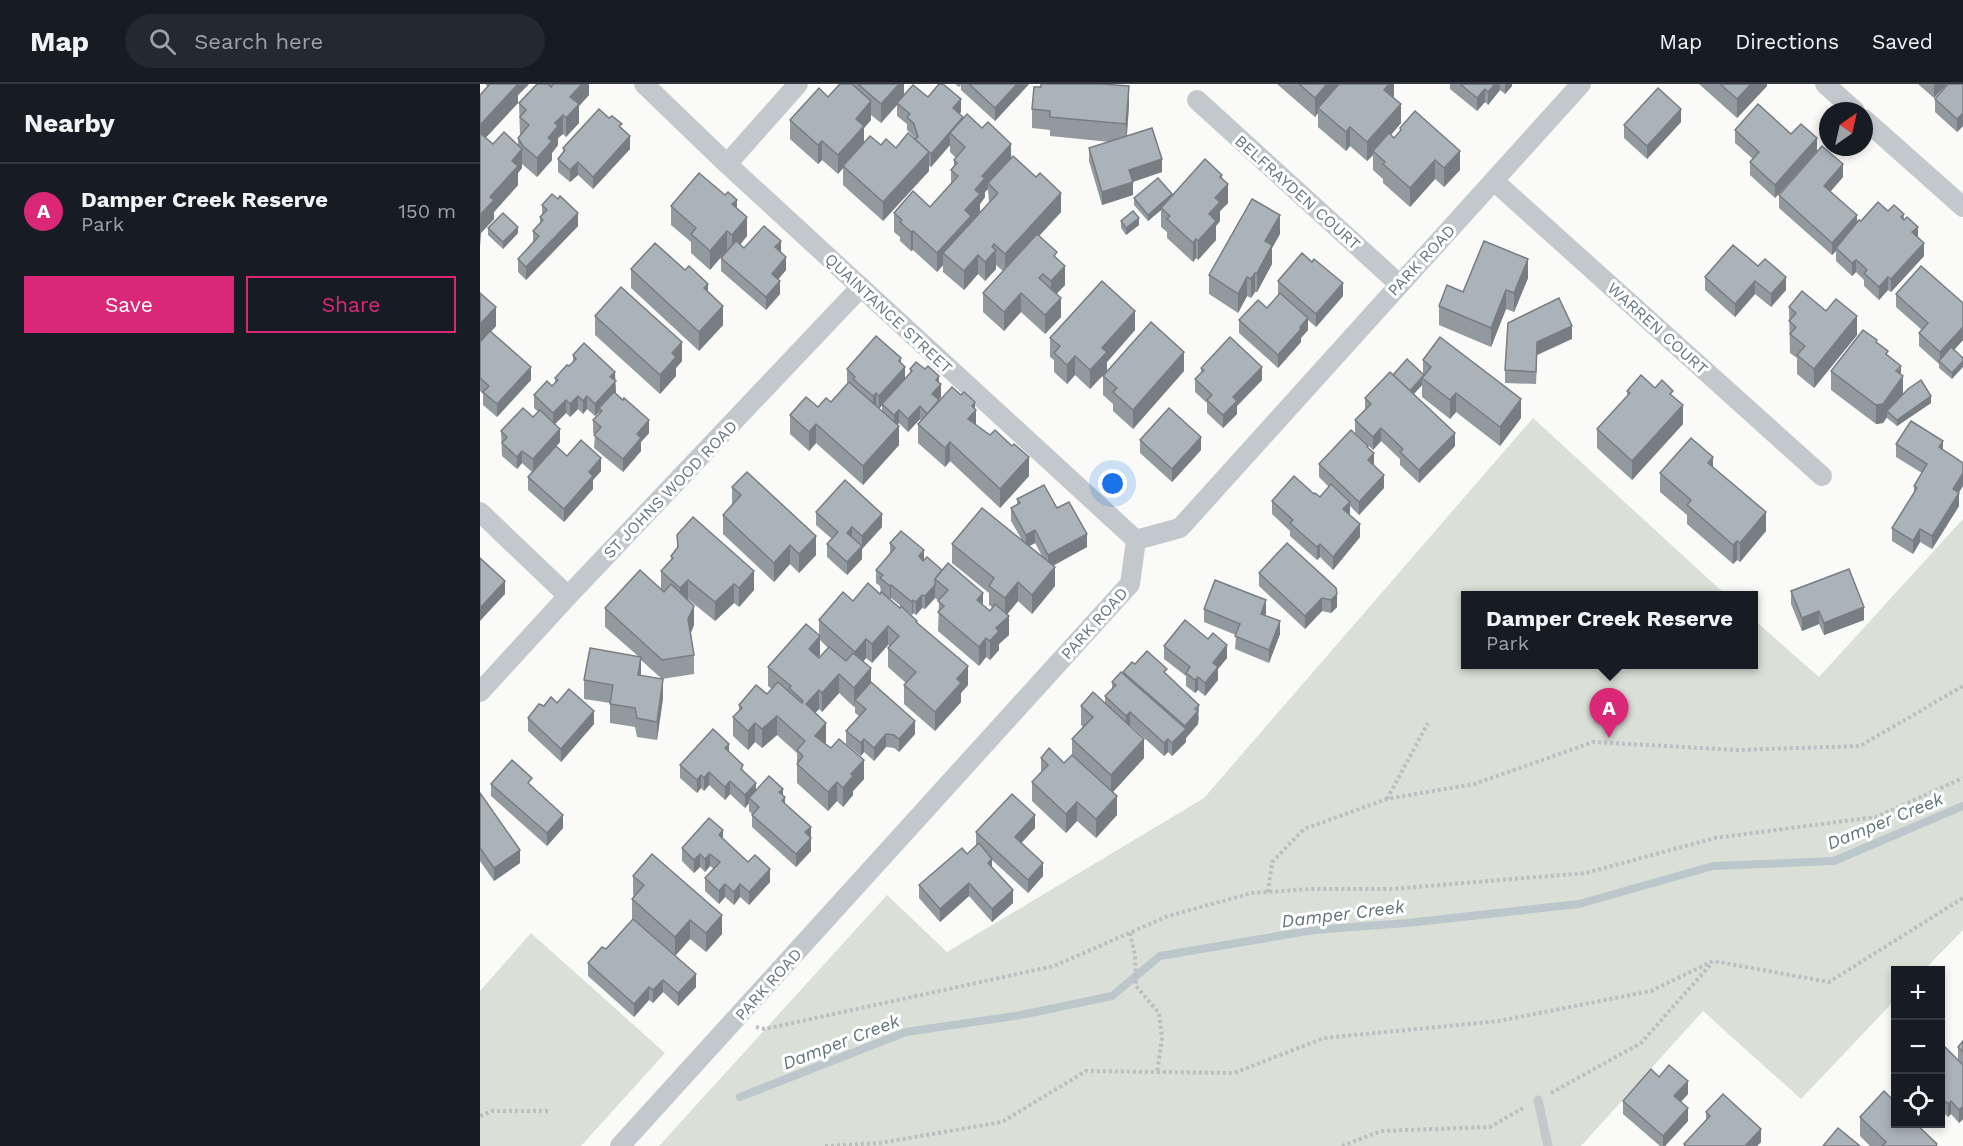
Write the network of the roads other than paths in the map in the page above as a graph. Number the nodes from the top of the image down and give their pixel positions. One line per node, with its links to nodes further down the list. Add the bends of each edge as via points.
1 (644, 84): 8 (street, QUAINTANCE STREET)
2 (798, 84): 8 (street)
3 (1581, 84): 9 (street, PARK ROAD)
4 (1825, 84): 6 (street)
5 (1197, 100): 11 (street, BELFRAYDEN COURT)
6 (1846, 102)
7 (1873, 127): 10 (street)
8 (727, 164): 12 (street, QUAINTANCE STREET)
9 (1494, 181): 11 (street, PARK ROAD); 13 (street, WARREN COURT)
10 (1963, 207)
11 (1398, 284): 15 (street, PARK ROAD, via 1180,528)
12 (861, 287): 15 (street, QUAINTANCE STREET); 16 (street, ST JOHNS WOOD ROAD)
13 (1822, 476)
14 (480, 512): 16 (street)
15 (1136, 540): 19 (street, PARK ROAD, via 1130,584)
16 (568, 596): 17 (street, ST JOHNS WOOD ROAD)
17 (480, 692)
18 (1538, 1100): 20 (lane)
19 (620, 1146)
20 (1548, 1146)

